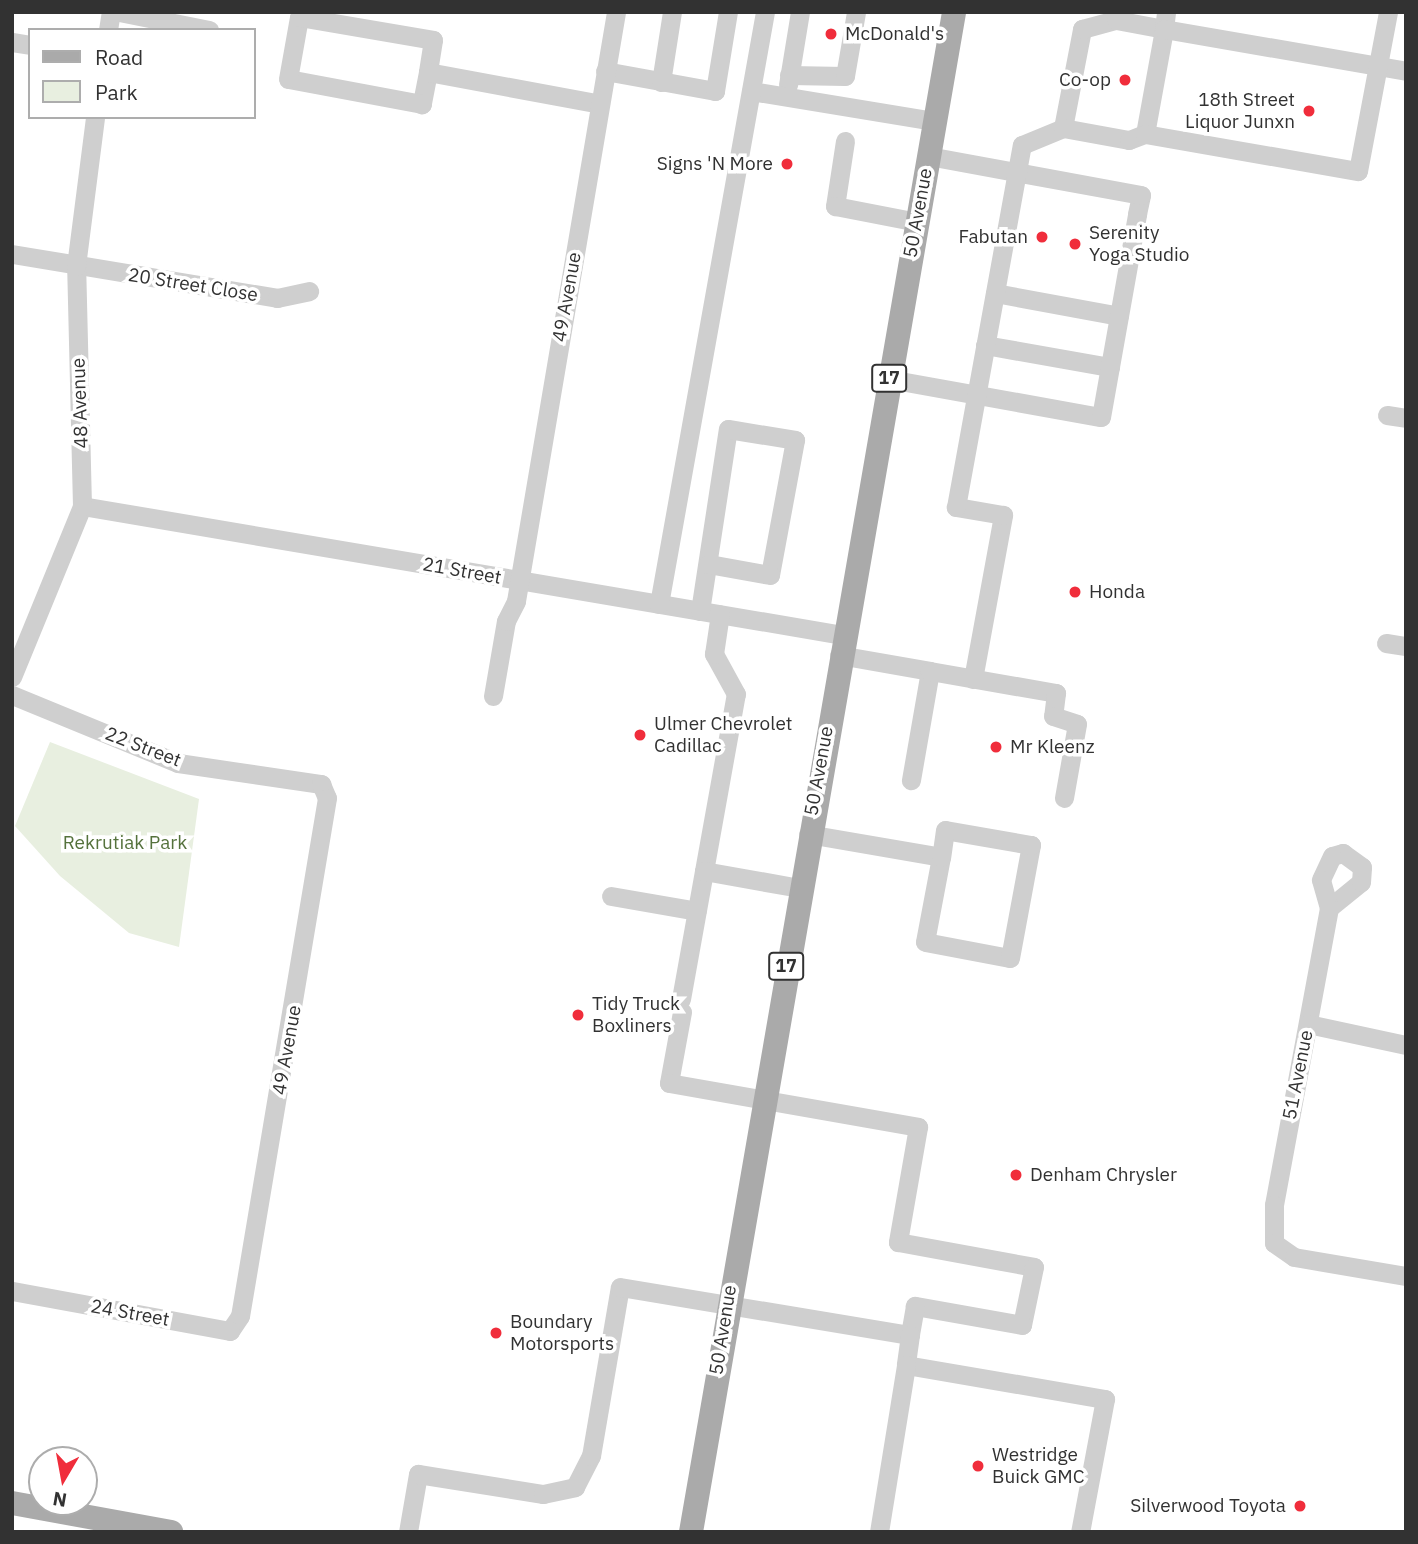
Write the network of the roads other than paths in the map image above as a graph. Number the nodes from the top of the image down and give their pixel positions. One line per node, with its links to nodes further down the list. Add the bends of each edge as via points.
1 (118, 12): 12 (street)
2 (616, 12): 14 (street, 49 Avenue)
3 (672, 12): 17 (street)
4 (728, 12): 17 (street, via 715,91)
5 (765, 12): 19 (street)
6 (800, 12): 18 (street)
7 (856, 12): 18 (street, via 845,76)
8 (868, 12): 21 (street)
9 (954, 12): 23 (main road, 50 Avenue / 17)
10 (1389, 14): 13 (street)
11 (1165, 20): 13 (street); 24 (street, via 1116,20 1082,29); 25 (street)
12 (199, 28)
13 (1378, 66): 15 (street); 25 (street, via 1358,171)
14 (606, 71): 17 (street); 20 (street, 49 Avenue)
15 (1406, 71)
16 (428, 72): 16 (street, via 433,40 299,17 288,79 422,104); 20 (street)
17 (661, 82)
18 (788, 87): 19 (street); 21 (street)
19 (751, 91): 42 (street)
20 (600, 104): 41 (street, 49 Avenue)
21 (850, 107): 23 (street)
22 (95, 119): 31 (street, 48 Avenue)
23 (935, 121): 27 (main road, 50 Avenue / 17)
24 (1063, 128): 25 (street, via 1129,140); 28 (street, via 1022,145)
25 (1145, 134)
26 (845, 141): 29 (street, via 835,206)
27 (929, 156): 28 (street); 29 (main road, 50 Avenue / 17)
28 (1017, 172): 33 (street); 34 (street, via 1141,195)
29 (917, 222): 37 (main road, 50 Avenue / 17)
30 (12, 254): 31 (street, 20 Street Close)
31 (76, 266): 32 (street, 20 Street Close, via 277,299); 39 (street, 48 Avenue)
32 (309, 291)
33 (995, 293): 34 (street); 35 (street)
34 (1119, 316): 36 (street)
35 (985, 345): 36 (street); 38 (street)
36 (1110, 367): 38 (street, via 1101,417)
37 (889, 379): 38 (street); 46 (main road, 50 Avenue / 17)
38 (976, 395): 50 (street, via 956,507 1003,515)
39 (82, 506): 41 (street, 21 Street); 49 (street, 48 Avenue)
40 (708, 564): 40 (street, via 728,429 795,440 770,575); 43 (street)
41 (518, 581): 42 (street, 21 Street); 52 (street, 49 Avenue)
42 (659, 604): 43 (street, 21 Street)
43 (700, 611): 44 (street, 21 Street)
44 (720, 614): 46 (street, 21 Street); 58 (street, via 714,654 736,694)
45 (1385, 643): 47 (street)
46 (841, 645): 48 (street, 21 Street); 56 (main road, 50 Avenue / 17)
47 (1406, 646)
48 (930, 671): 50 (street, 21 Street); 53 (street)
49 (12, 677)
50 (973, 679): 55 (street, 21 Street, via 1056,693 1053,716 1077,724)
51 (12, 695): 54 (street, 22 Street, via 178,763)
52 (493, 696)
53 (911, 780)
54 (321, 784): 69 (street, 49 Avenue, via 327,823)
55 (1064, 798)
56 (808, 834): 57 (street); 59 (main road, 50 Avenue / 17)
57 (941, 857): 57 (street, via 925,942 1010,958 1031,845 945,830)
58 (704, 871): 59 (street); 62 (street)
59 (799, 888): 65 (main road, 50 Avenue / 17)
60 (611, 896): 62 (street)
61 (1329, 908): 63 (street, 51 Avenue)
62 (697, 911): 65 (street, via 669,1083)
63 (1308, 1024): 64 (street); 66 (street, 51 Avenue, via 1274,1205 1274,1243 1294,1257)
64 (1406, 1045)
65 (763, 1098): 68 (main road, 50 Avenue / 17); 70 (street, via 918,1127 898,1242 1034,1267 1022,1325 915,1306)
66 (1406, 1276)
67 (12, 1291): 69 (street, 24 Street, via 230,1331)
68 (727, 1305): 70 (street); 72 (main road, 50 Avenue / 17); 75 (street, via 620,1287 591,1456 575,1487 543,1494 418,1474)
69 (240, 1316)
70 (910, 1335): 71 (street)
71 (906, 1365): 78 (street); 79 (street, via 1105,1399)
72 (700, 1481): 76 (main road, 50 Avenue / 17); 77 (main road)
73 (12, 1503): 74 (main road)
74 (171, 1532)
75 (408, 1532)
76 (691, 1532)
77 (707, 1532)
78 (879, 1532)
79 (1080, 1532)

